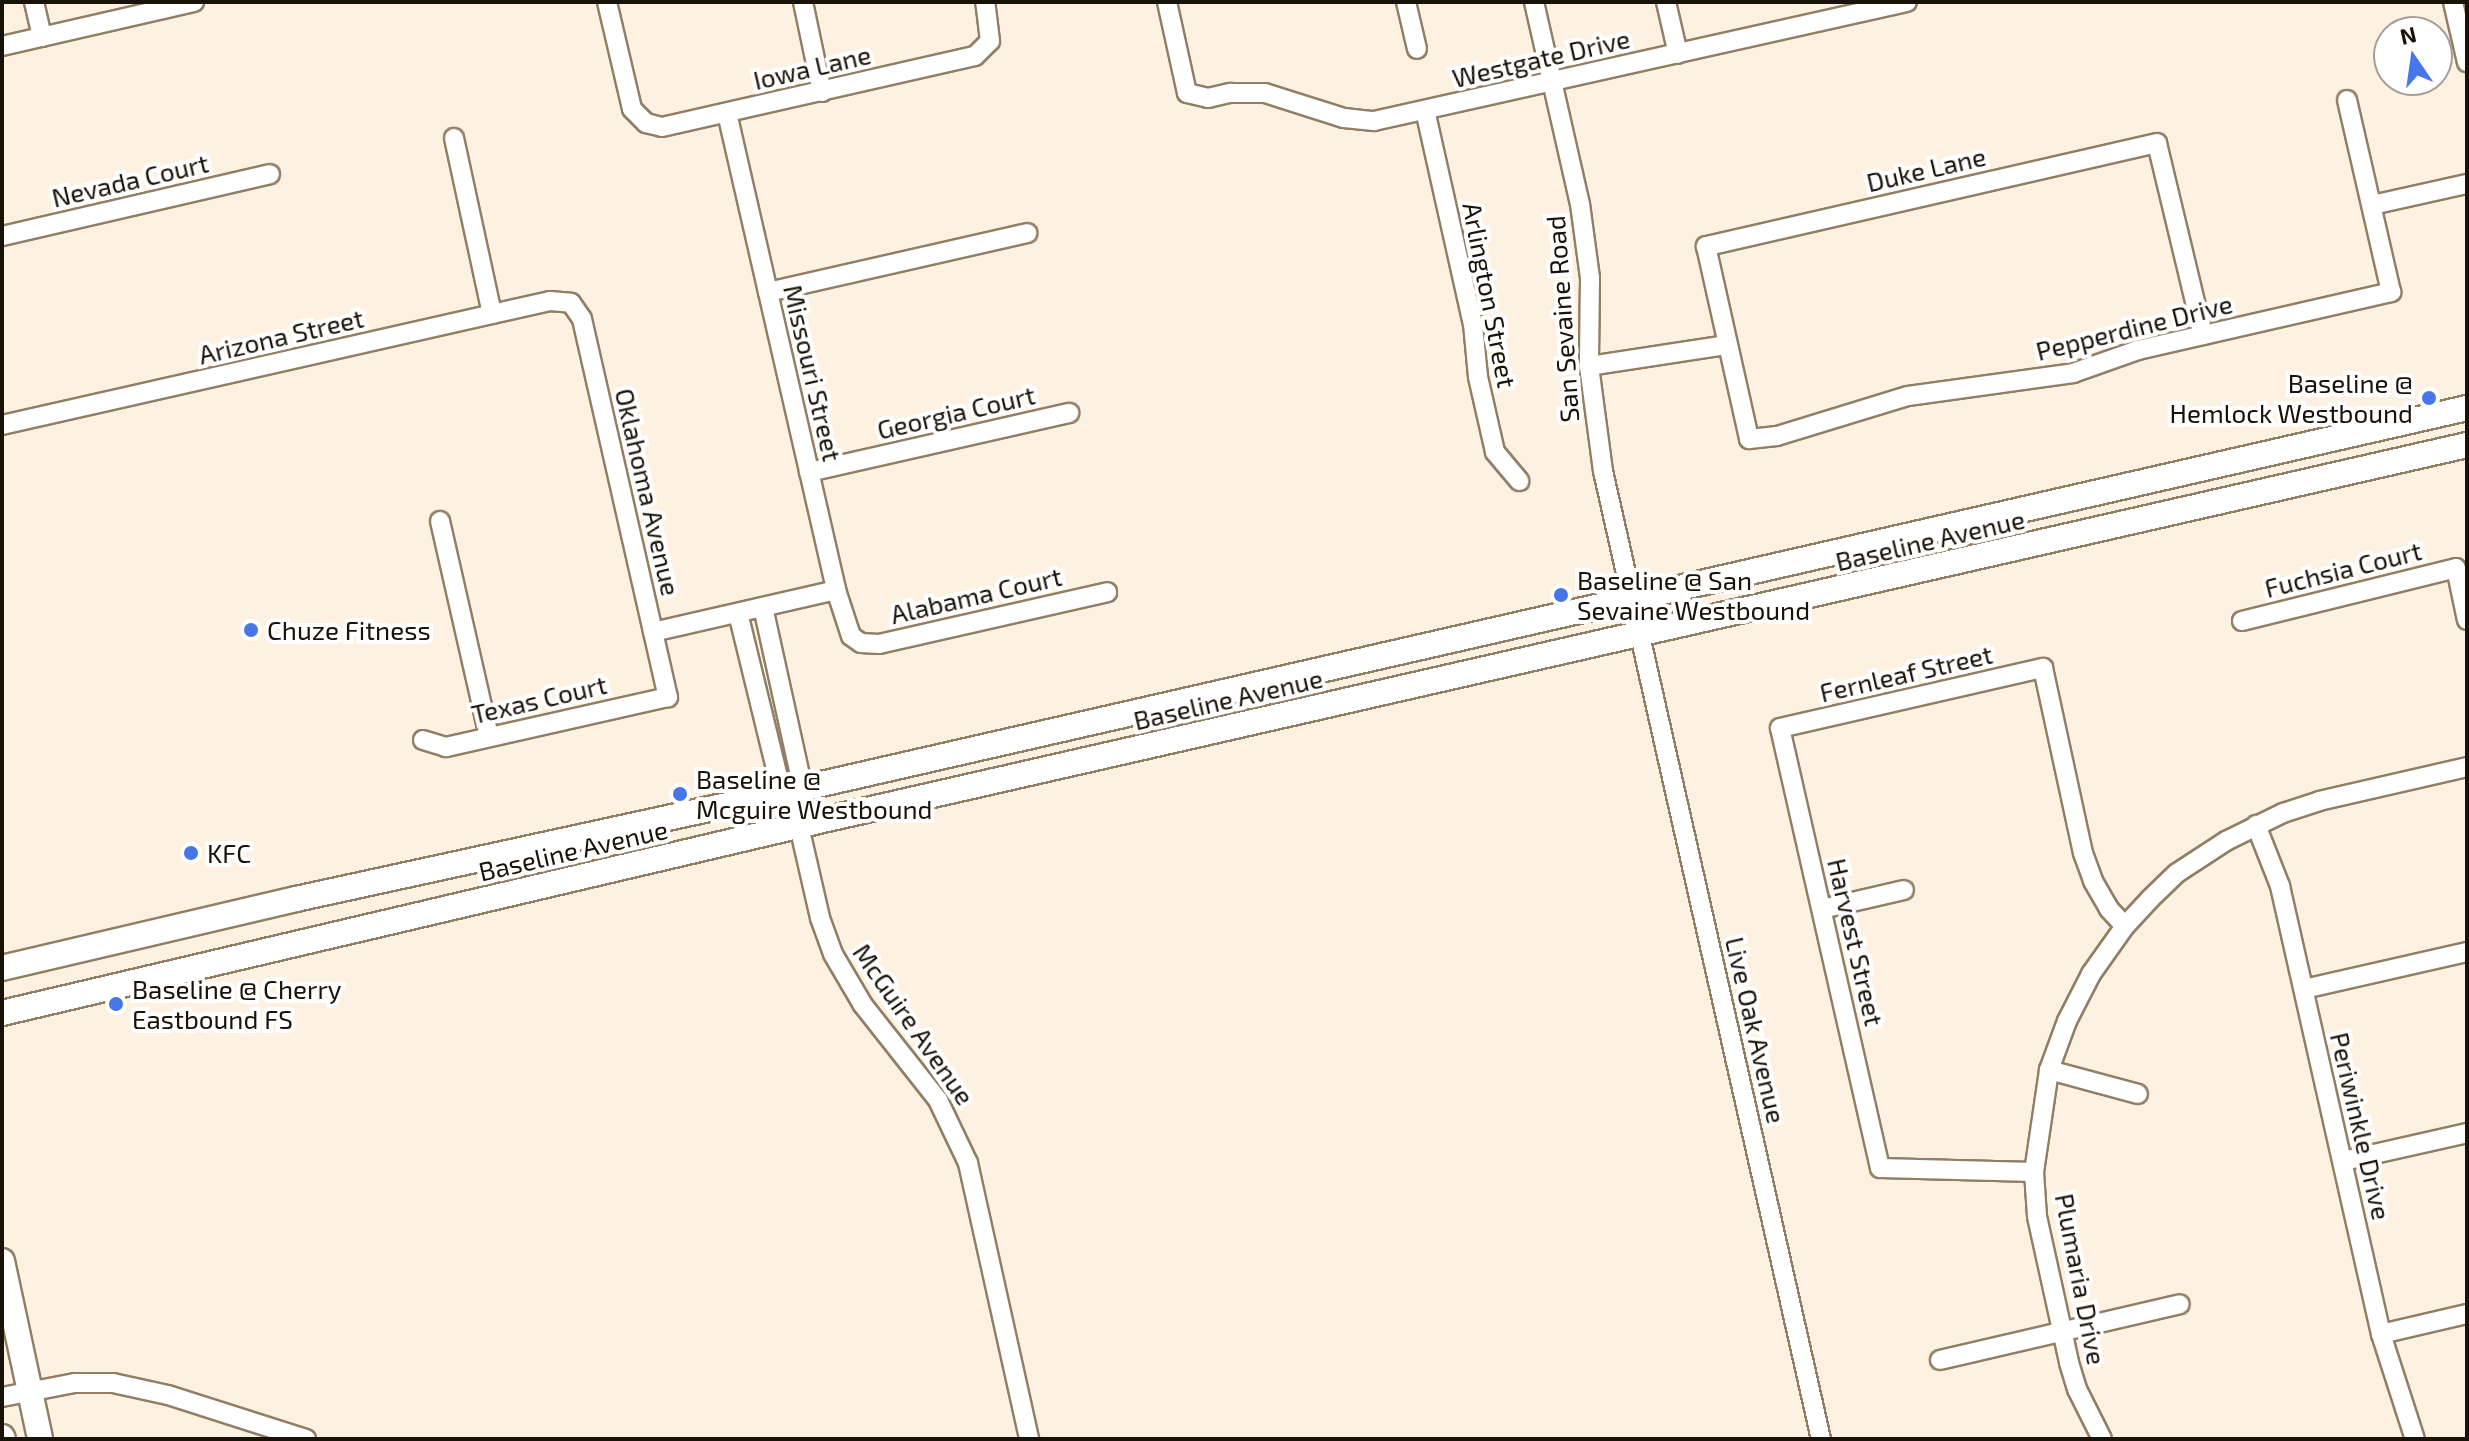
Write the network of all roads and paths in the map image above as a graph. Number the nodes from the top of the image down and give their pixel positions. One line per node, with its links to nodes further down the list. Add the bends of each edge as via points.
1 (34, 2): 13 (street)
2 (194, 2): 13 (street)
3 (607, 2): 22 (street, Iowa Lane, via 629,101 646,123 672,126)
4 (803, 2): 19 (street)
5 (985, 2): 19 (street, Iowa Lane, via 991,33 987,47 967,58)
6 (1167, 2): 21 (street, Westgate Drive, via 1187,93 1208,98 1265,93 1344,118 1374,121)
7 (1406, 2): 15 (street)
8 (1534, 2): 18 (street, San Sevaine Road)
9 (1666, 2): 16 (street)
10 (1907, 2): 11 (street, Westgate Drive)
11 (1880, 5): 16 (street, Westgate Drive)
12 (2459, 14): 17 (street)
13 (42, 37): 14 (street)
14 (2, 46)
15 (1417, 49)
16 (1678, 54): 18 (street, Westgate Drive)
17 (2467, 62)
18 (1553, 81): 21 (street, Westgate Drive); 34 (street, San Sevaine Road, via 1588,263)
19 (822, 92): 22 (street, Iowa Lane)
20 (2347, 100): 26 (street)
21 (1425, 110): 40 (street, Arlington Street, via 1473,324 1478,377 1495,452)
22 (727, 113): 29 (street, Missouri Street)
23 (454, 138): 31 (street)
24 (270, 174): 28 (street, Nevada Court)
25 (2467, 184): 26 (street)
26 (2372, 205): 32 (street, Pepperdine Drive, via 2391,292)
27 (1027, 233): 29 (street)
28 (2, 236)
29 (768, 292): 39 (street, Missouri Street)
30 (571, 303): 31 (street, Arizona Street, via 557,300); 49 (street, Oklahoma Avenue, via 582,319)
31 (492, 314): 37 (street, Arizona Street)
32 (2203, 335): 33 (street, Pepperdine Drive, via 2073,373 1937,390 1777,436 1749,439); 33 (street, Duke Lane, via 2157,143 1706,246)
33 (1726, 345): 34 (street)
34 (1589, 366): 44 (street, San Sevaine Road, via 1603,471)
35 (2467, 408): 44 (main road, Baseline Avenue)
36 (1069, 413): 39 (street, Georgia Court)
37 (2, 425)
38 (2467, 445): 50 (main road, Baseline Avenue)
39 (809, 472): 42 (street, Missouri Street)
40 (1519, 481)
41 (440, 521): 54 (street)
42 (836, 590): 45 (street); 51 (street, Missouri Street, via 844,622)
43 (1107, 592): 51 (street, Alabama Court, via 879,644)
44 (1633, 599): 50 (street, San Sevaine Road); 57 (main road, Baseline Avenue)
45 (763, 607): 46 (street); 57 (street, McGuire Avenue)
46 (738, 613): 49 (street); 57 (street, McGuire Avenue)
47 (2467, 620): 48 (street, Fuchsia Court, via 2456,568)
48 (2242, 621)
49 (653, 632): 52 (street, Oklahoma Avenue)
50 (1641, 633): 59 (main road, Baseline Avenue); 83 (street, Live Oak Avenue)
51 (856, 641)
52 (668, 697): 54 (street, Texas Court)
53 (1780, 728): 61 (street, Harvest Street); 62 (street, Fernleaf Street, via 2043,668 2083,853 2104,900)
54 (489, 737): 55 (street, Texas Court, via 446,747)
55 (423, 740)
56 (2467, 767): 58 (street, Plumaria Drive, via 2319,801)
57 (793, 791): 59 (street, McGuire Avenue); 64 (main road, Baseline Avenue)
58 (2256, 825): 62 (street, Plumaria Drive, via 2177,873); 65 (street, Periwinkle Drive, via 2280,886)
59 (799, 826): 66 (main road, Baseline Avenue); 82 (street, McGuire Avenue, via 823,927 842,973 938,1100 962,1146 974,1180)
60 (1904, 890): 61 (street)
61 (1822, 909): 71 (street, Harvest Street, via 1880,1168)
62 (2125, 926): 67 (street, Plumaria Drive, via 2091,974)
63 (2467, 952): 65 (street)
64 (2, 968)
65 (2304, 989): 70 (street, Periwinkle Drive)
66 (2, 1013)
67 (2049, 1070): 68 (street); 71 (street, Plumaria Drive)
68 (2138, 1094)
69 (2467, 1133): 70 (street)
70 (2343, 1161): 76 (street, Periwinkle Drive)
71 (2034, 1172): 75 (street, Plumaria Drive, via 2037,1216)
72 (2, 1261): 78 (main road)
73 (2180, 1304): 75 (street)
74 (2467, 1314): 76 (street)
75 (2061, 1332): 77 (street); 84 (street, Plumaria Drive, via 2077,1389)
76 (2381, 1334): 85 (street, Periwinkle Drive)
77 (1940, 1360)
78 (30, 1391): 79 (street); 80 (main road); 81 (street, via 75,1383 132,1386)
79 (2, 1397)
80 (40, 1439)
81 (306, 1439)
82 (1029, 1439)
83 (1821, 1439)
84 (2102, 1439)
85 (2415, 1439)

